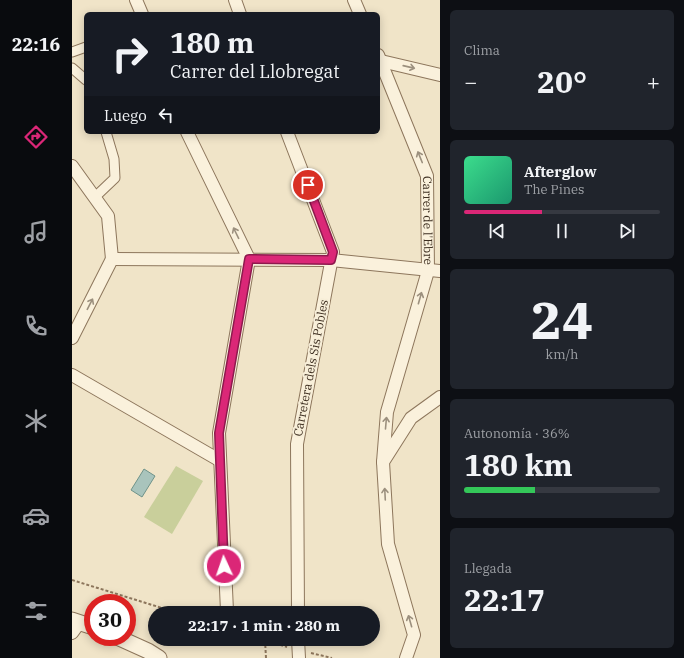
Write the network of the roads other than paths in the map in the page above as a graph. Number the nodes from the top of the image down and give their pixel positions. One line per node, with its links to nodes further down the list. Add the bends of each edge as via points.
1 (136, 0): 4 (street)
2 (235, 0): 5 (street)
3 (354, 0): 6 (street)
4 (141, 12)
5 (239, 12)
6 (359, 12)
7 (84, 48): 8 (street)
8 (72, 52)
9 (380, 59): 12 (street, one-way to 12)
10 (380, 61): 22 (street, Carrer de l'Ebre, one-way to 10, via 427,176)
11 (72, 68): 13 (street)
12 (440, 75)
13 (84, 78)
14 (107, 134): 18 (street, via 114,159 115,178)
15 (188, 134): 20 (street, one-way to 15)
16 (288, 134): 21 (street, Carretera dels Sis Pobles, via 333,252)
17 (72, 166): 18 (street)
18 (94, 197): 19 (street, via 108,216)
19 (112, 259): 20 (street); 23 (street, one-way to 19)
20 (249, 259): 21 (street); 26 (street, via 219,433)
21 (331, 260): 22 (street); 29 (street, Carretera dels Sis Pobles, via 297,444)
22 (434, 271): 27 (street, Carrer de l'Ebre, one-way to 22, via 387,412)
23 (72, 338)
24 (72, 375): 26 (street)
25 (440, 397): 27 (street, via 411,418)
26 (219, 460): 28 (street)
27 (383, 462): 34 (street, Carrer de l'Ebre, one-way to 27, via 414,635 388,544)
28 (227, 606)
29 (298, 606)
30 (134, 646): 32 (street)
31 (298, 646): 33 (street)
32 (155, 657)
33 (298, 658)
34 (406, 658)

